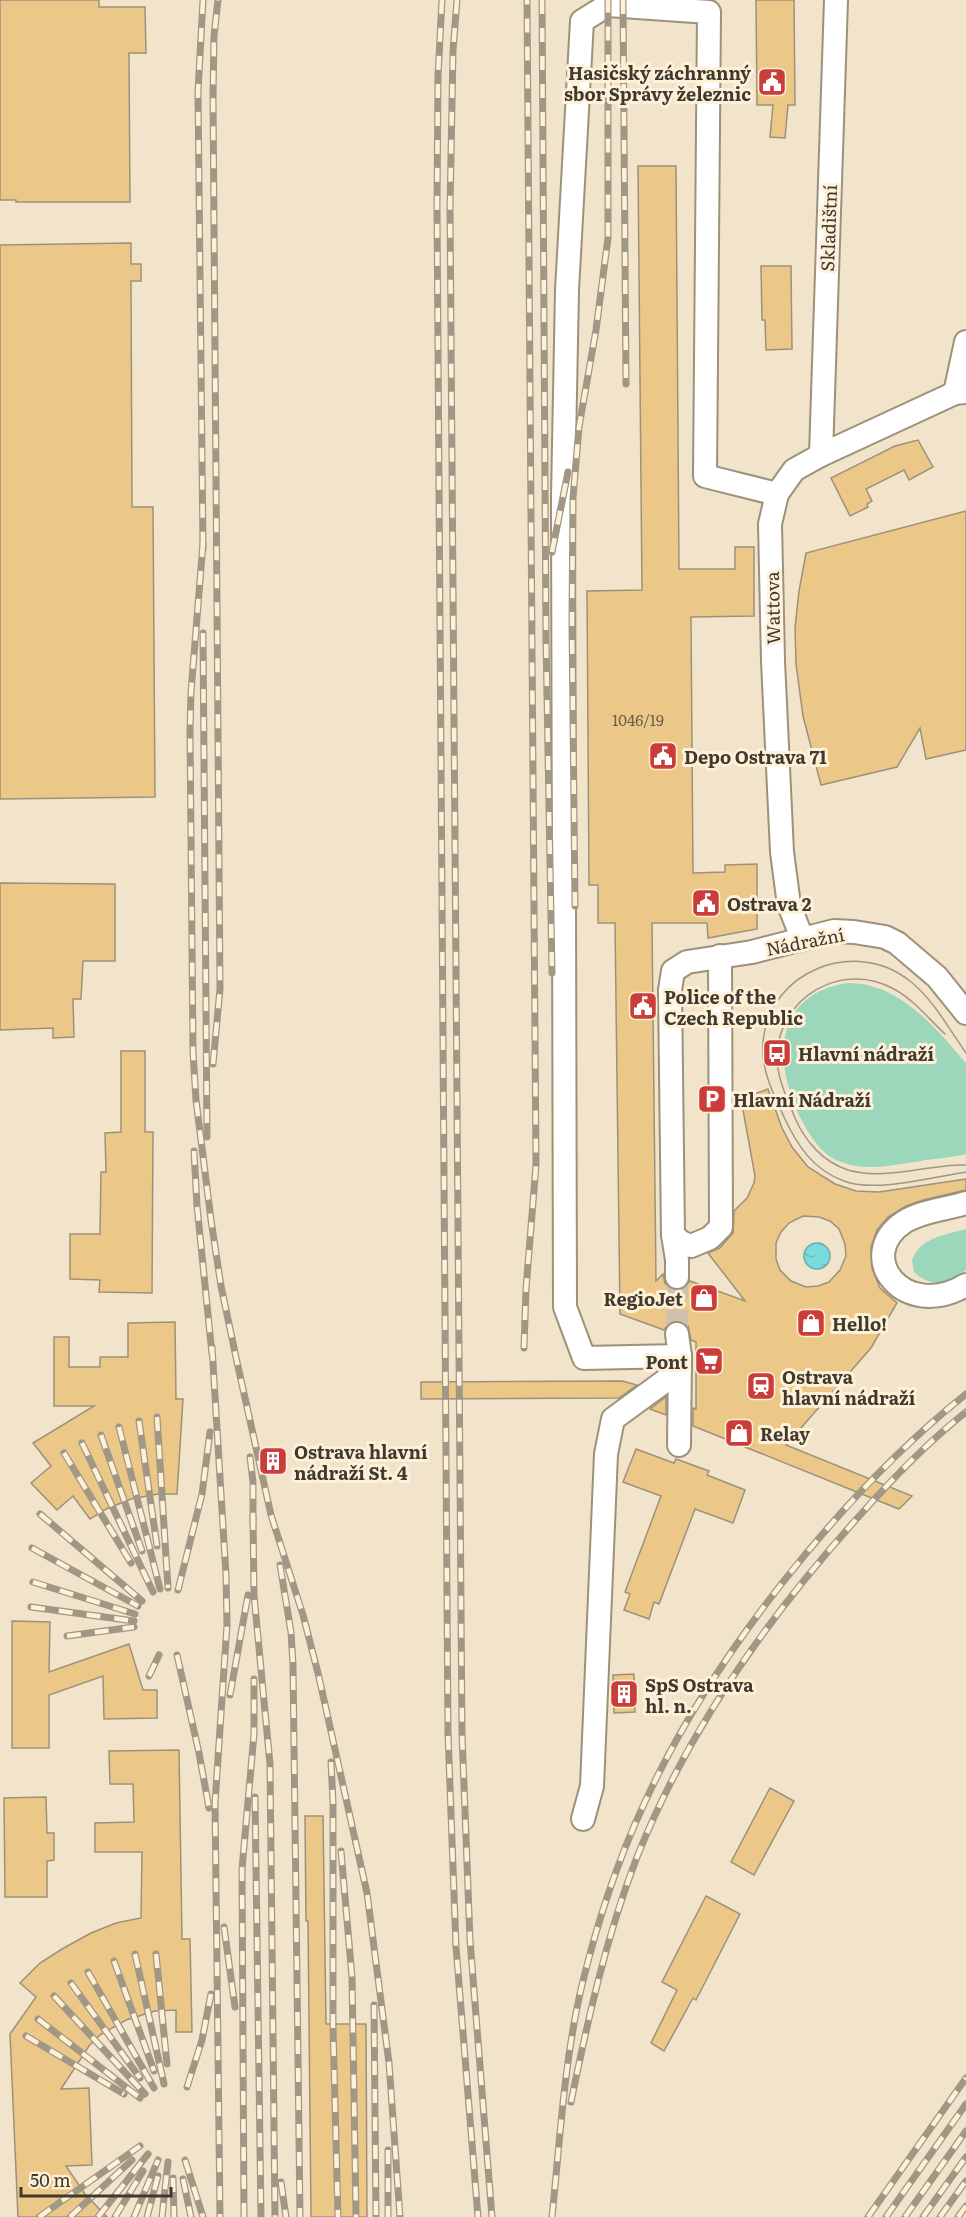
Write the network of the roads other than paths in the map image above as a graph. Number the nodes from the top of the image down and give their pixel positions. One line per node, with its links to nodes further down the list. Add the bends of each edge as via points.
1 (836, 0): 4 (street, Skladištní)
2 (966, 342): 3 (street)
3 (961, 393): 4 (street, Wattova)
4 (821, 455): 5 (street, Wattova, via 794,470)
5 (777, 494): 6 (street, Wattova, via 771,547 782,852 789,905); 13 (street, via 705,476 709,12 608,5 582,21 567,290 563,496 566,1307 584,1358)
6 (802, 938): 7 (street, Nádražní); 8 (street, Nádražní, via 834,931 885,937 937,977)
7 (720, 956): 10 (street, Nádražní, via 687,962 671,975); 10 (street, via 721,1227 711,1238 691,1246)
8 (966, 1013)
9 (966, 1203): 12 (street, via 907,1220 891,1235 884,1254 887,1272 906,1292 937,1296)
10 (673, 1235): 11 (street)
11 (677, 1277)
12 (966, 1285)
13 (679, 1354): 14 (street); 15 (street, via 613,1419 606,1454 592,1786)
14 (679, 1445)
15 (583, 1819)

